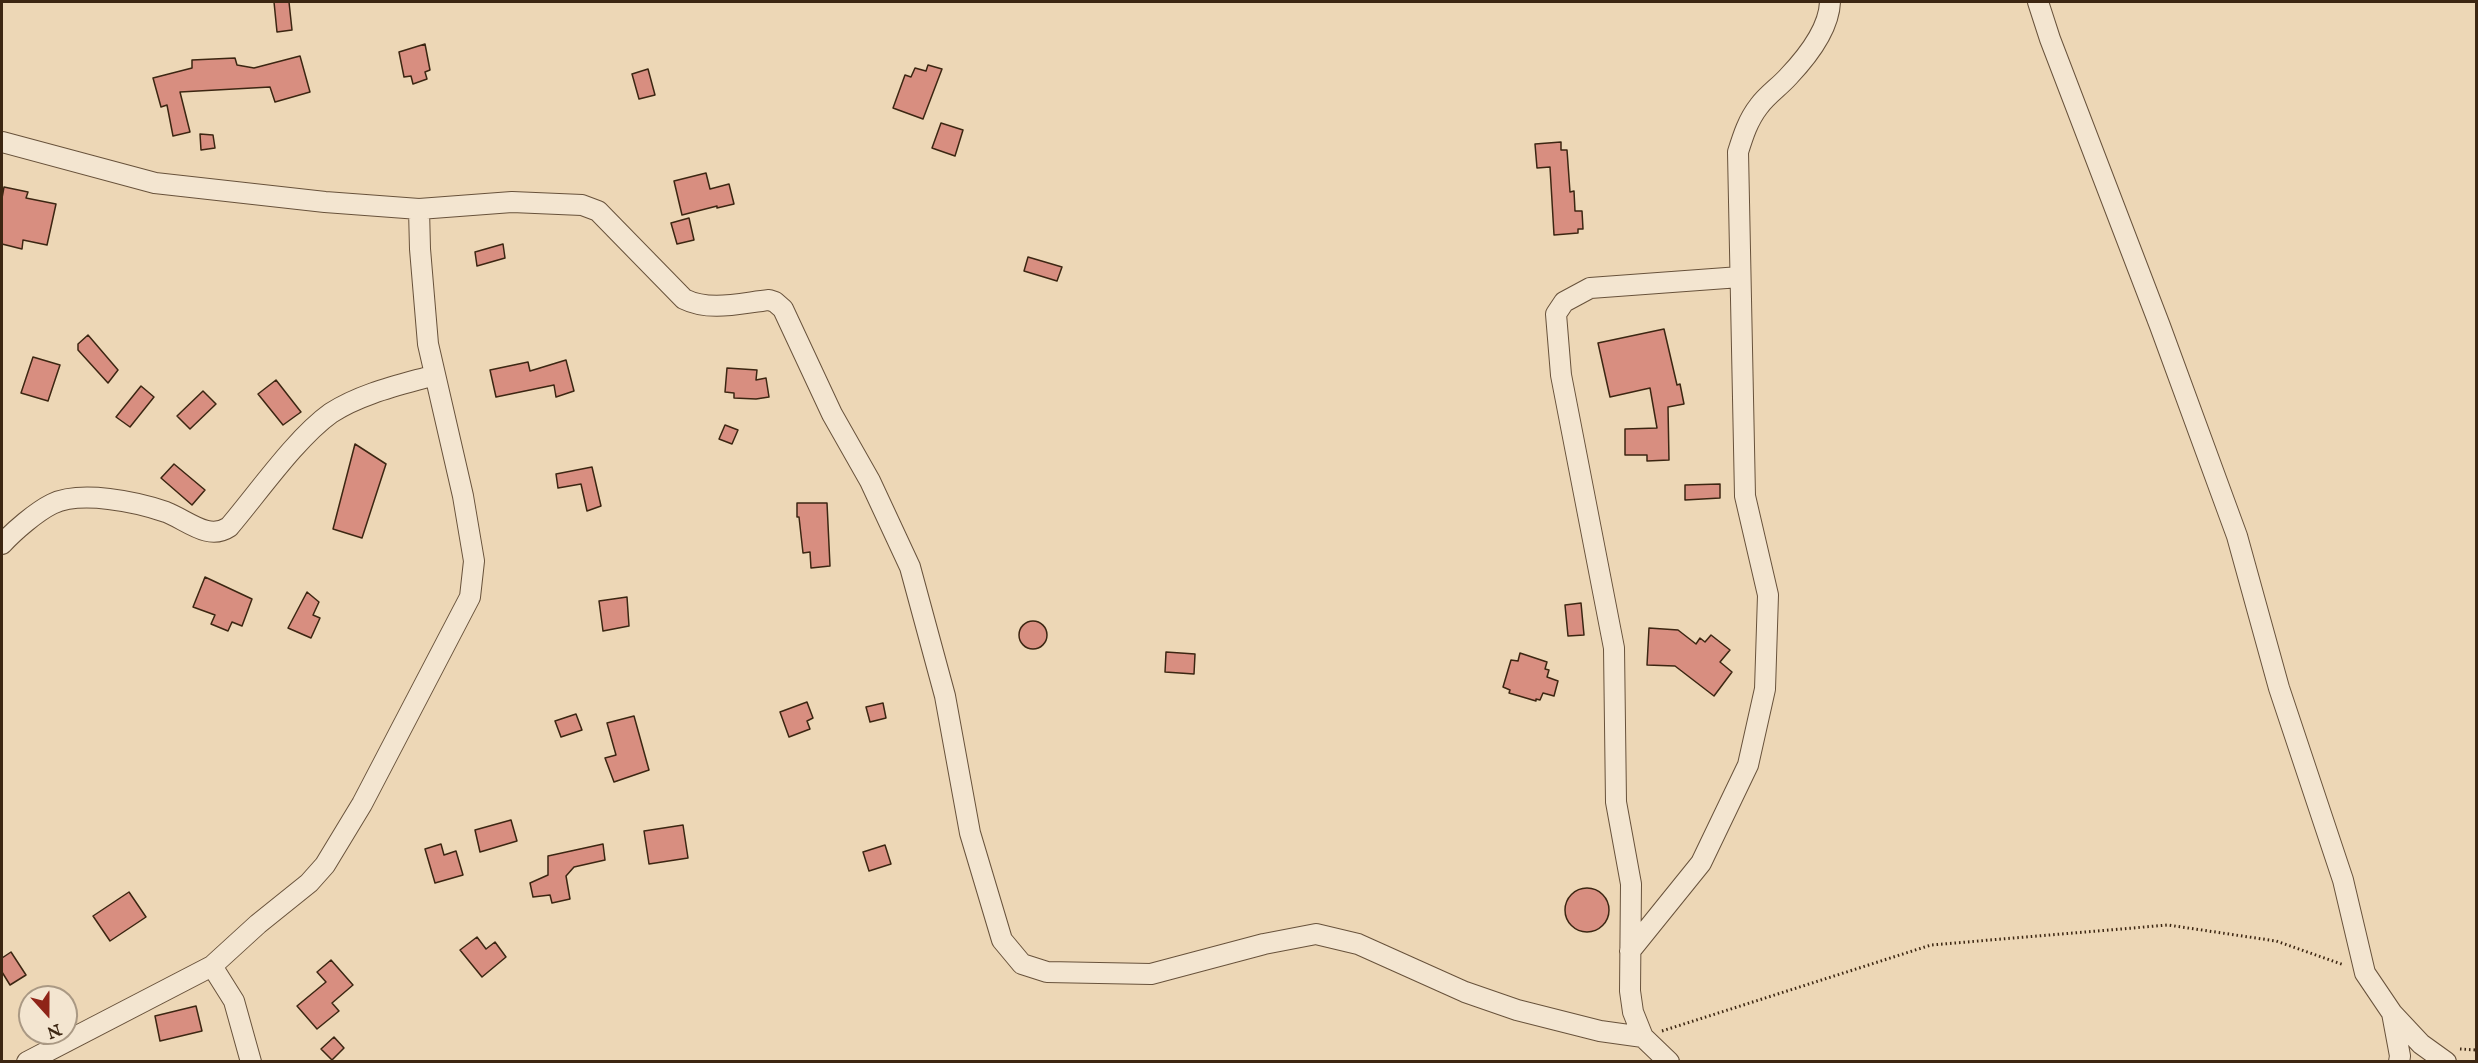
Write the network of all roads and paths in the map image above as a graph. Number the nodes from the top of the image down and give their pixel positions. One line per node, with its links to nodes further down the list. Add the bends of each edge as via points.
1 (1830, 2): 5 (street, via 1818,39 1759,106 1745,129 1738,152)
2 (2038, 2): 10 (street, via 2237,536 2279,688 2343,880)
3 (2, 141): 4 (street, via 155,183)
4 (419, 209): 6 (street, via 428,344); 12 (street, via 512,202 582,205 598,211 615,225 684,299 705,307 769,300 783,309 910,567 945,696 970,832 1002,940 1022,964 1047,972 1150,974 1316,934 1358,944 1465,992 1517,1010 1600,1031)
5 (1740, 277): 8 (street, via 1745,496 1768,595 1765,689 1748,765 1701,863); 8 (street, via 1590,288 1564,302 1557,314 1561,375 1614,648 1616,802 1631,884)
6 (435, 375): 7 (street, via 373,392 332,413 308,433 220,533 126,501 87,498 53,503); 9 (street, via 474,561 470,597 362,804 325,865)
7 (2, 544)
8 (1630, 951): 12 (street, via 1633,1012)
9 (212, 966): 13 (street); 14 (street, via 234,1001)
10 (2365, 972): 11 (street); 12 (path, via 2276,941 2168,925 1931,945)
11 (2391, 1013): 16 (street); 17 (street, via 2421,1044)
12 (1643, 1037): 15 (street)
13 (27, 1062)
14 (251, 1062)
15 (1669, 1062)
16 (2398, 1062)
17 (2446, 1062)

